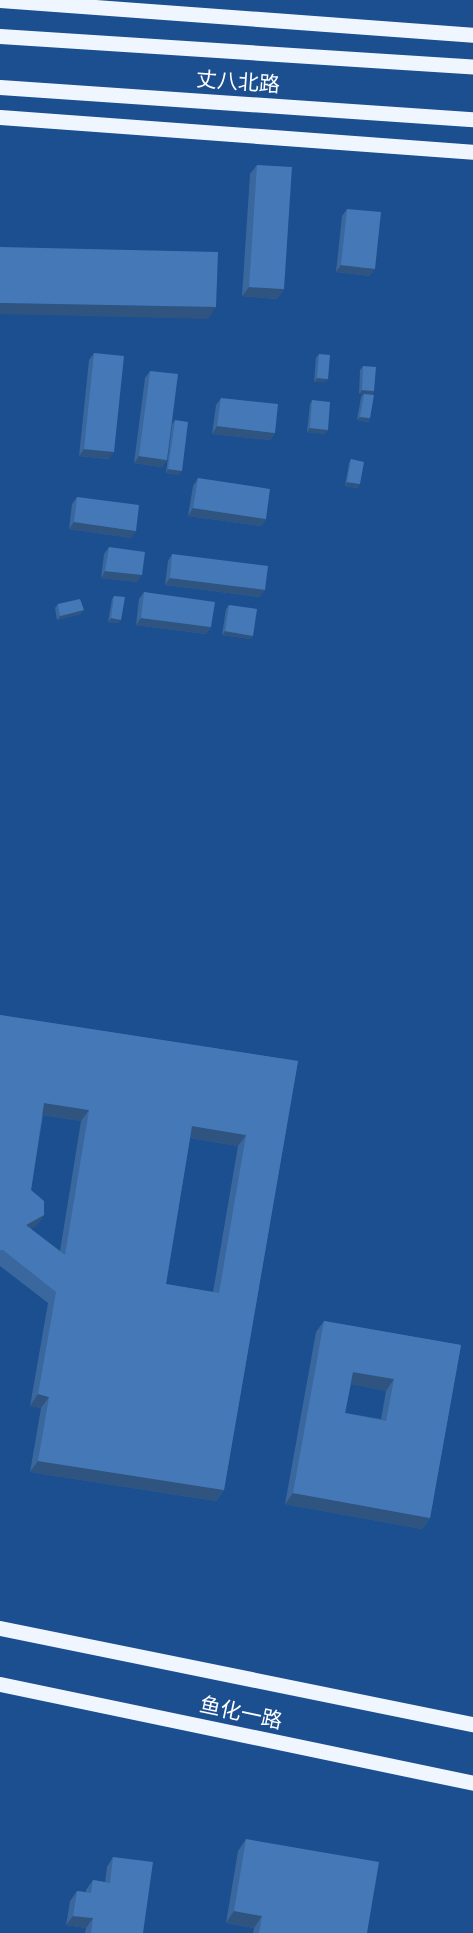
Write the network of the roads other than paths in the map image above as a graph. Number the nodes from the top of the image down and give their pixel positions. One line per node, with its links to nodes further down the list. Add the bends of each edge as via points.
1 (0, 0): 2 (main road)
2 (473, 35)
3 (0, 36): 4 (main road, 丈八北路)
4 (473, 67)
5 (0, 87): 7 (main road, 丈八北路)
6 (0, 117): 8 (main road)
7 (473, 119)
8 (473, 152)
9 (0, 1628): 11 (main road, 鱼化一路)
10 (0, 1684): 12 (main road, 鱼化一路)
11 (473, 1724)
12 (473, 1783)

